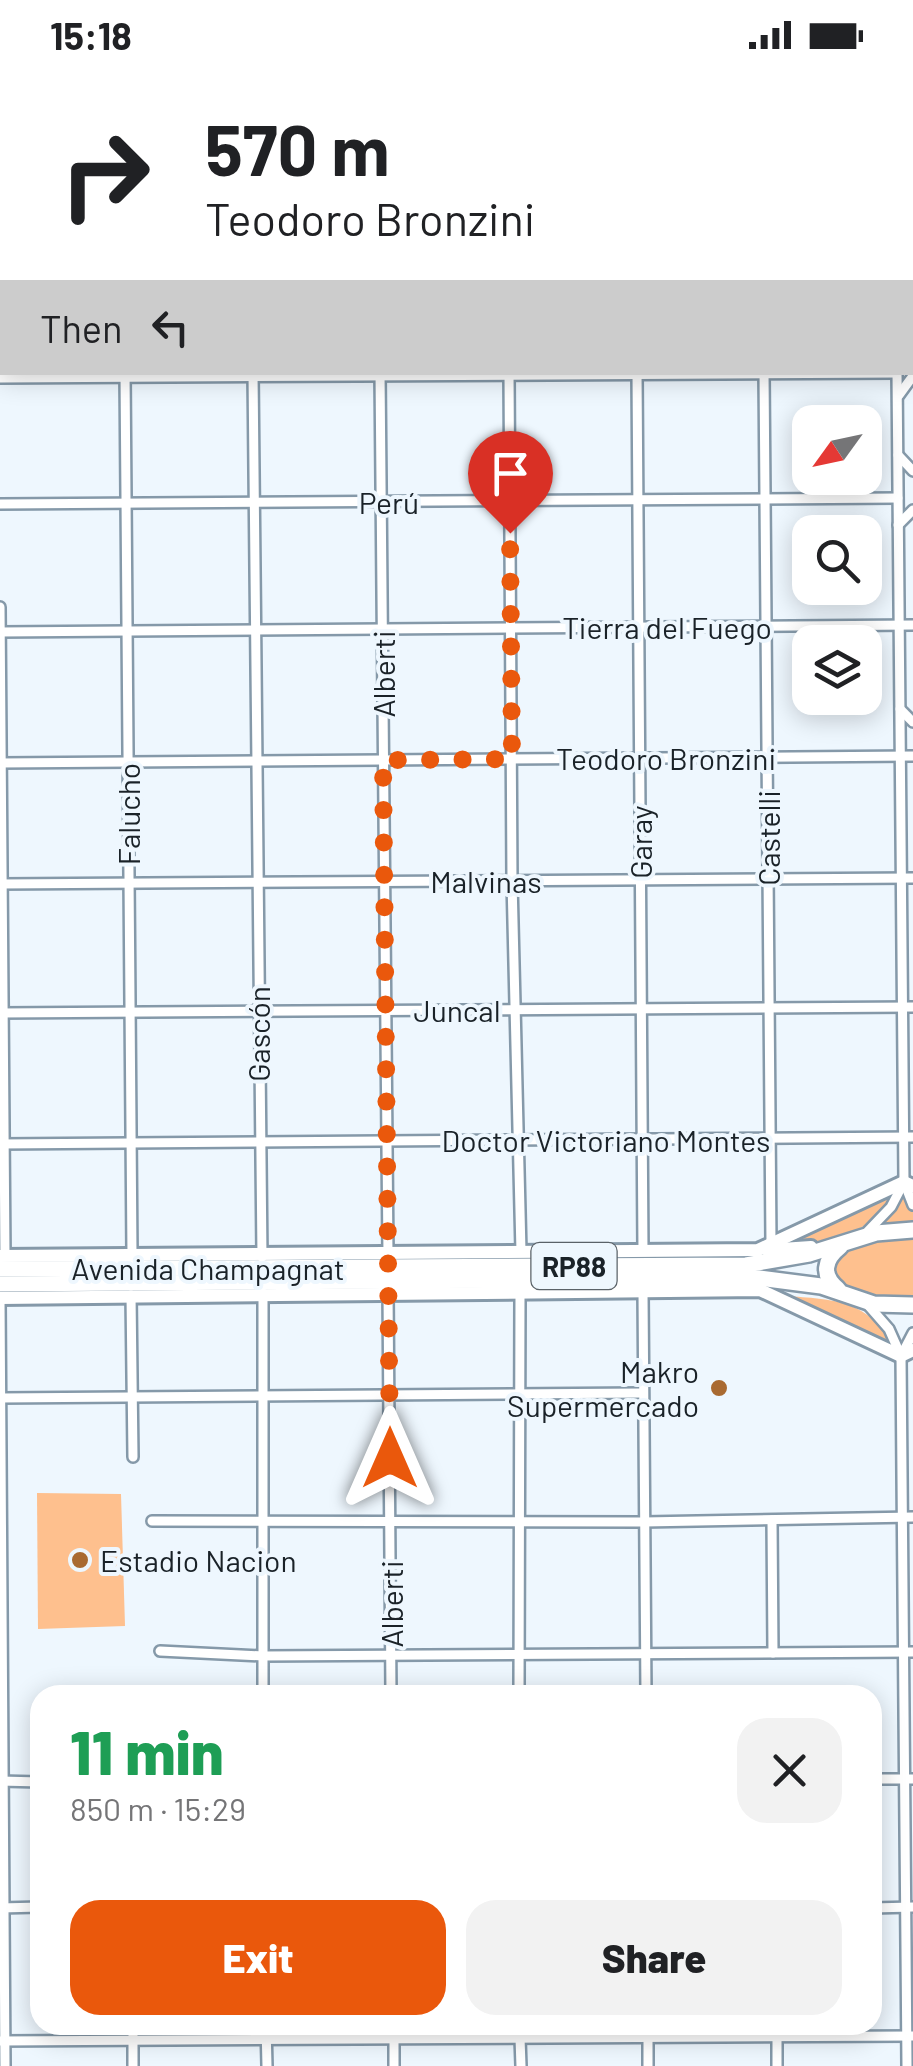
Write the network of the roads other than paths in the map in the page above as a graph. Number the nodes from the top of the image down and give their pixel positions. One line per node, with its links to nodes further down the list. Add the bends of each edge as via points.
1 (125, 375): 9 (street); 20 (street, Falucho)
2 (254, 375): 18 (street, Gascón)
3 (380, 375): 17 (street, Alberti)
4 (508, 375): 16 (street)
5 (637, 375): 15 (street, Garay)
6 (764, 375): 14 (street, Castelli)
7 (897, 375): 10 (street)
8 (913, 376): 10 (street)
9 (0, 378)
10 (897, 398): 11 (street)
11 (898, 455): 12 (street); 13 (street)
12 (913, 471)
13 (898, 498): 14 (street, Perú); 22 (street)
14 (765, 499): 15 (street, Perú); 25 (street, Castelli)
15 (638, 500): 16 (street, Perú); 27 (street, Garay)
16 (510, 501): 17 (street, Perú); 28 (street)
17 (381, 502): 18 (street, Perú); 29 (street, Alberti)
18 (254, 503): 20 (street, Perú); 30 (street, Gascón)
19 (0, 504): 20 (street, Perú)
20 (126, 504): 31 (street, Falucho)
21 (913, 510): 22 (street)
22 (898, 526): 26 (street)
23 (0, 608): 32 (street)
24 (913, 625): 26 (street, Tierra del Fuego)
25 (766, 626): 26 (street, Tierra del Fuego); 27 (street, Tierra del Fuego); 37 (street, Castelli)
26 (898, 626): 33 (street)
27 (639, 627): 28 (street, Tierra del Fuego); 38 (street, Garay)
28 (510, 628): 29 (street, Tierra del Fuego); 39 (street)
29 (382, 629): 30 (street, Tierra del Fuego); 40 (street, Alberti)
30 (255, 630): 31 (street, Tierra del Fuego); 41 (street, Gascón)
31 (127, 631): 32 (street, Tierra del Fuego); 42 (street, Falucho)
32 (0, 632): 43 (street)
33 (900, 710): 34 (street); 35 (street)
34 (913, 722)
35 (900, 756): 36 (street, Teodoro Bronzini); 37 (street, Teodoro Bronzini); 44 (street)
36 (913, 756)
37 (767, 757): 38 (street, Teodoro Bronzini); 46 (street, Castelli)
38 (640, 758): 39 (street, Teodoro Bronzini); 47 (street, Garay)
39 (512, 759): 40 (street, Teodoro Bronzini); 48 (street)
40 (383, 760): 41 (street, Teodoro Bronzini); 49 (street, Alberti)
41 (256, 761): 42 (street, Teodoro Bronzini); 50 (street, Gascón)
42 (128, 762): 43 (street, Teodoro Bronzini); 52 (street, Falucho)
43 (1, 763): 51 (street)
44 (901, 878): 45 (street, Malvinas); 46 (street, Malvinas); 53 (street)
45 (913, 878)
46 (768, 879): 47 (street, Malvinas); 54 (street, Castelli)
47 (640, 880): 48 (street, Malvinas); 55 (street, Garay)
48 (512, 881): 49 (street, Malvinas); 56 (street)
49 (384, 882): 50 (street, Malvinas); 57 (street, Alberti)
50 (257, 883): 52 (street, Malvinas); 59 (street, Gascón)
51 (1, 884): 52 (street, Malvinas); 60 (street)
52 (129, 884): 58 (street, Falucho)
53 (908, 1007): 54 (street, Juncal); 61 (street)
54 (769, 1008): 55 (street, Juncal); 62 (street, Castelli)
55 (642, 1009): 56 (street, Juncal); 63 (street, Garay)
56 (516, 1010): 57 (street, Juncal); 64 (street)
57 (385, 1011): 59 (street, Juncal); 65 (street, Alberti)
58 (130, 1012): 59 (street, Juncal); 60 (street, Juncal); 67 (street, Falucho)
59 (258, 1012): 66 (street, Gascón)
60 (2, 1014): 68 (street)
61 (908, 1137): 62 (street, Doctor Victoriano Montes); 69 (street)
62 (770, 1138): 63 (street, Doctor Victoriano Montes); 74 (street, Castelli)
63 (642, 1139): 64 (street, Doctor Victoriano Montes); 76 (street, Garay)
64 (516, 1140): 65 (street, Doctor Victoriano Montes); 75 (street)
65 (386, 1141): 66 (street, Doctor Victoriano Montes); 80 (street, Alberti)
66 (259, 1142): 67 (street, Doctor Victoriano Montes); 79 (street, Gascón)
67 (131, 1143): 68 (street, Doctor Victoriano Montes); 77 (street, Falucho)
68 (2, 1144): 78 (street)
69 (909, 1184): 70 (street); 72 (street); 74 (street, Avenida Champagnat)
70 (913, 1205)
71 (913, 1230): 72 (highway, Avenida Champagnat / RP88)
72 (854, 1240): 73 (highway, Avenida Champagnat / RP88); 87 (highway, via 826,1266 832,1284)
73 (834, 1246): 74 (street, Avenida Champagnat); 80 (highway, Avenida Champagnat / RP88, via 746,1265)
74 (764, 1247): 76 (street, Avenida Champagnat)
75 (520, 1252): 76 (street, Avenida Champagnat); 80 (street, Avenida Champagnat)
76 (644, 1252)
77 (132, 1255): 78 (street, Avenida Champagnat); 79 (street, Avenida Champagnat)
78 (1, 1259): 79 (highway, Avenida Champagnat / RP88)
79 (262, 1273): 80 (highway, Avenida Champagnat / RP88); 80 (street, Avenida Champagnat); 84 (highway, Avenida Champagnat / RP88); 86 (street, Avenida Champagnat); 97 (street, Gascón)
80 (388, 1273): 81 (highway, Avenida Champagnat / RP88, via 759,1278); 85 (street, Avenida Champagnat); 95 (street, Alberti)
81 (831, 1289): 82 (street, Avenida Champagnat); 87 (highway, Avenida Champagnat / RP88)
82 (760, 1290): 83 (street, Avenida Champagnat); 90 (street, Avenida Champagnat)
83 (643, 1292): 85 (street, Avenida Champagnat); 93 (street)
84 (1, 1294): 86 (street, Avenida Champagnat); 98 (street)
85 (520, 1294): 94 (street)
86 (131, 1295): 96 (street)
87 (854, 1298): 88 (highway, Avenida Champagnat / RP88); 90 (street, via 877,1313)
88 (913, 1305)
89 (913, 1333): 90 (street)
90 (907, 1354): 91 (street)
91 (901, 1389): 92 (street); 100 (street)
92 (913, 1389)
93 (644, 1392): 94 (street); 106 (street)
94 (520, 1394): 95 (street); 105 (street)
95 (389, 1395): 97 (street); 101 (street, Alberti)
96 (132, 1396): 97 (street); 98 (street); 99 (street)
97 (264, 1396): 104 (street, Gascón)
98 (1, 1398): 107 (street)
99 (132, 1457)
100 (908, 1516): 102 (street); 109 (street)
101 (390, 1520): 104 (street); 105 (street); 114 (street, Alberti)
102 (772, 1520): 106 (street); 110 (street)
103 (152, 1521): 104 (street)
104 (263, 1521): 115 (street, Gascón)
105 (518, 1522): 106 (street); 111 (street)
106 (644, 1522): 112 (street)
107 (2, 1526): 113 (street)
108 (160, 1651): 115 (street)
109 (907, 1652): 110 (street); 120 (street)
110 (773, 1653): 112 (street)
111 (518, 1654): 112 (street); 114 (street); 118 (street)
112 (645, 1654): 119 (street)
113 (1, 1655): 123 (street)
114 (391, 1655): 115 (street); 117 (street, Alberti)
115 (263, 1656): 116 (street, Gascón)
116 (264, 1685)
117 (392, 1685)
118 (518, 1685)
119 (646, 1685)
120 (908, 1713): 122 (street)
121 (882, 1779): 122 (street)
122 (908, 1779): 128 (street)
123 (2, 1781): 124 (street); 126 (street)
124 (30, 1782)
125 (30, 1907): 126 (street)
126 (2, 1908): 141 (street)
127 (882, 1908): 128 (street)
128 (909, 1908): 135 (street)
129 (133, 2035): 139 (street)
130 (266, 2035): 140 (street)
131 (394, 2035): 138 (street)
132 (691, 2035): 136 (street)
133 (777, 2035): 148 (street)
134 (882, 2035): 135 (street)
135 (910, 2036): 149 (street)
136 (648, 2037): 137 (street); 147 (street)
137 (520, 2038): 138 (street); 146 (street)
138 (394, 2039): 140 (street); 145 (street)
139 (133, 2040): 140 (street); 141 (street); 143 (street)
140 (266, 2040): 144 (street)
141 (2, 2041): 142 (street)
142 (5, 2066)
143 (133, 2066)
144 (266, 2066)
145 (394, 2066)
146 (521, 2066)
147 (648, 2066)
148 (777, 2066)
149 (907, 2066)

